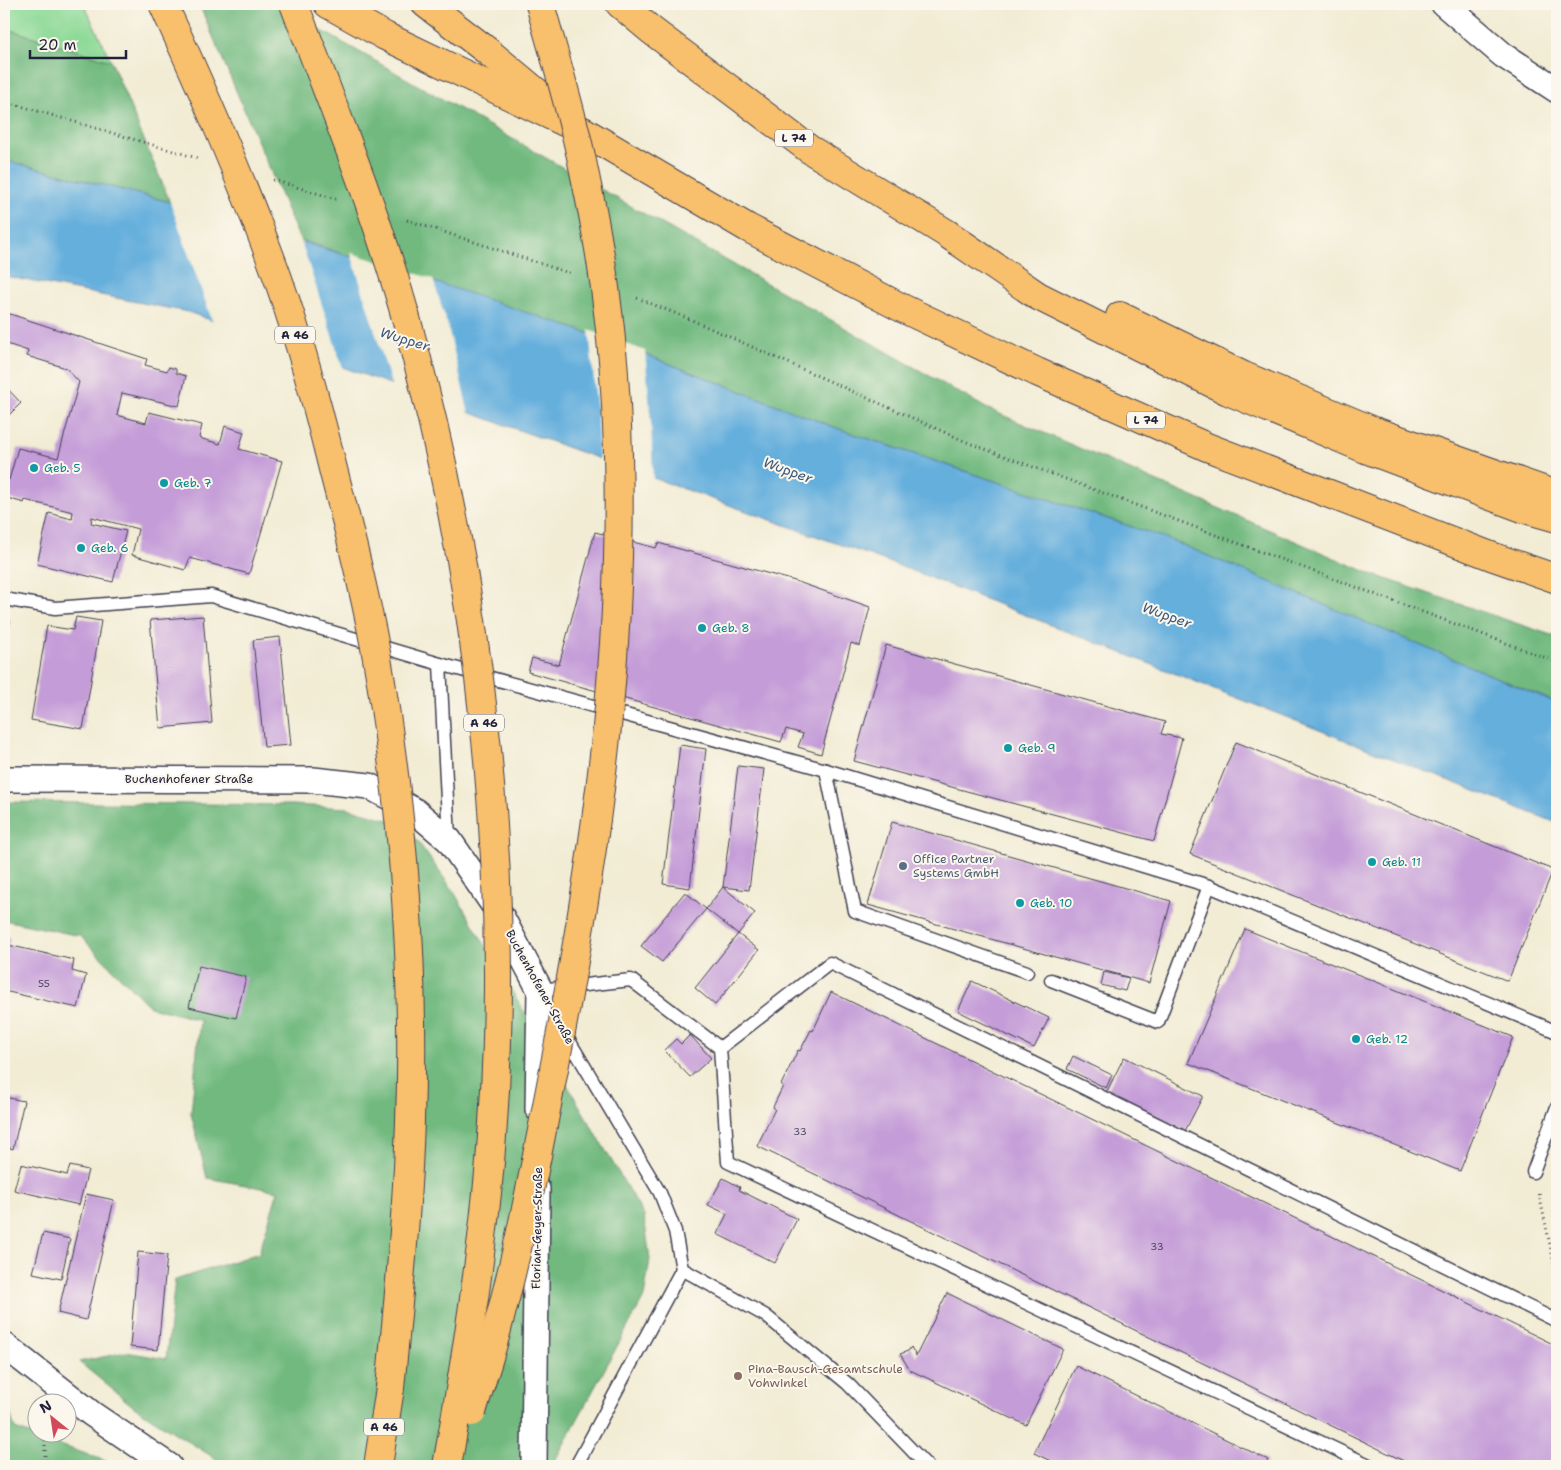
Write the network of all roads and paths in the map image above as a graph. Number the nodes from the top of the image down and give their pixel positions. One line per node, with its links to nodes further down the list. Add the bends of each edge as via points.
1 (163, 4): 42 (highway, A 46, bridge, via 198,79 270,257 318,407 360,574 381,682 396,796 411,1024 402,1263 390,1388)
2 (294, 4): 43 (highway, A 46, bridge, via 358,171 409,328 468,594 490,778 496,857 498,1000 490,1160 468,1349)
3 (328, 4): 10 (highway, L 74, via 385,36)
4 (426, 4): 10 (highway, L 74)
5 (540, 4): 44 (highway, bridge, via 584,170 605,291 616,404 619,529 614,670 602,788 575,961 535,1167 497,1330)
6 (620, 4): 15 (highway, L 74, via 809,149)
7 (1444, 4): 8 (street, via 1503,55)
8 (1557, 90)
9 (4, 101): 11 (path)
10 (583, 131): 20 (highway, L 74, via 748,228 904,309 1037,372 1207,447)
11 (204, 160)
12 (270, 180): 13 (path)
13 (337, 199)
14 (403, 219): 16 (path)
15 (946, 233): 18 (highway, L 74, via 1253,380 1374,431); 19 (highway, L 74, via 1038,296 1228,391 1368,450)
16 (579, 276)
17 (633, 297): 22 (path, via 969,443)
18 (1557, 495)
19 (1557, 518)
20 (1557, 579)
21 (4, 598): 23 (lane, via 55,608 211,596)
22 (1557, 662)
23 (440, 664): 24 (lane); 26 (lane)
24 (826, 770): 27 (lane); 28 (lane, via 856,911)
25 (4, 779): 26 (street, Buchenhofener Straße, via 313,780 369,786 415,811)
26 (449, 840): 30 (street, Buchenhofener Straße, via 500,914)
27 (1209, 886): 29 (lane, via 1158,1022); 31 (lane)
28 (1028, 972)
29 (1051, 980)
30 (540, 990): 32 (lane, via 631,980); 35 (lane, Buchenhofener Straße, via 660,1192 675,1231); 45 (street, Florian-Geyer-Straße)
31 (1557, 1032)
32 (720, 1048): 37 (lane, via 830,963); 48 (lane, via 728,1162)
33 (1557, 1107): 34 (lane)
34 (1533, 1172): 36 (path)
35 (682, 1269): 46 (lane); 47 (lane, via 766,1316 848,1384)
36 (1557, 1276)
37 (1557, 1321)
38 (4, 1345): 41 (street, via 92,1414)
39 (45, 1442): 40 (path)
40 (44, 1466)
41 (169, 1466)
42 (378, 1466)
43 (447, 1466)
44 (454, 1466)
45 (534, 1466)
46 (576, 1466)
47 (927, 1466)
48 (1371, 1466)

